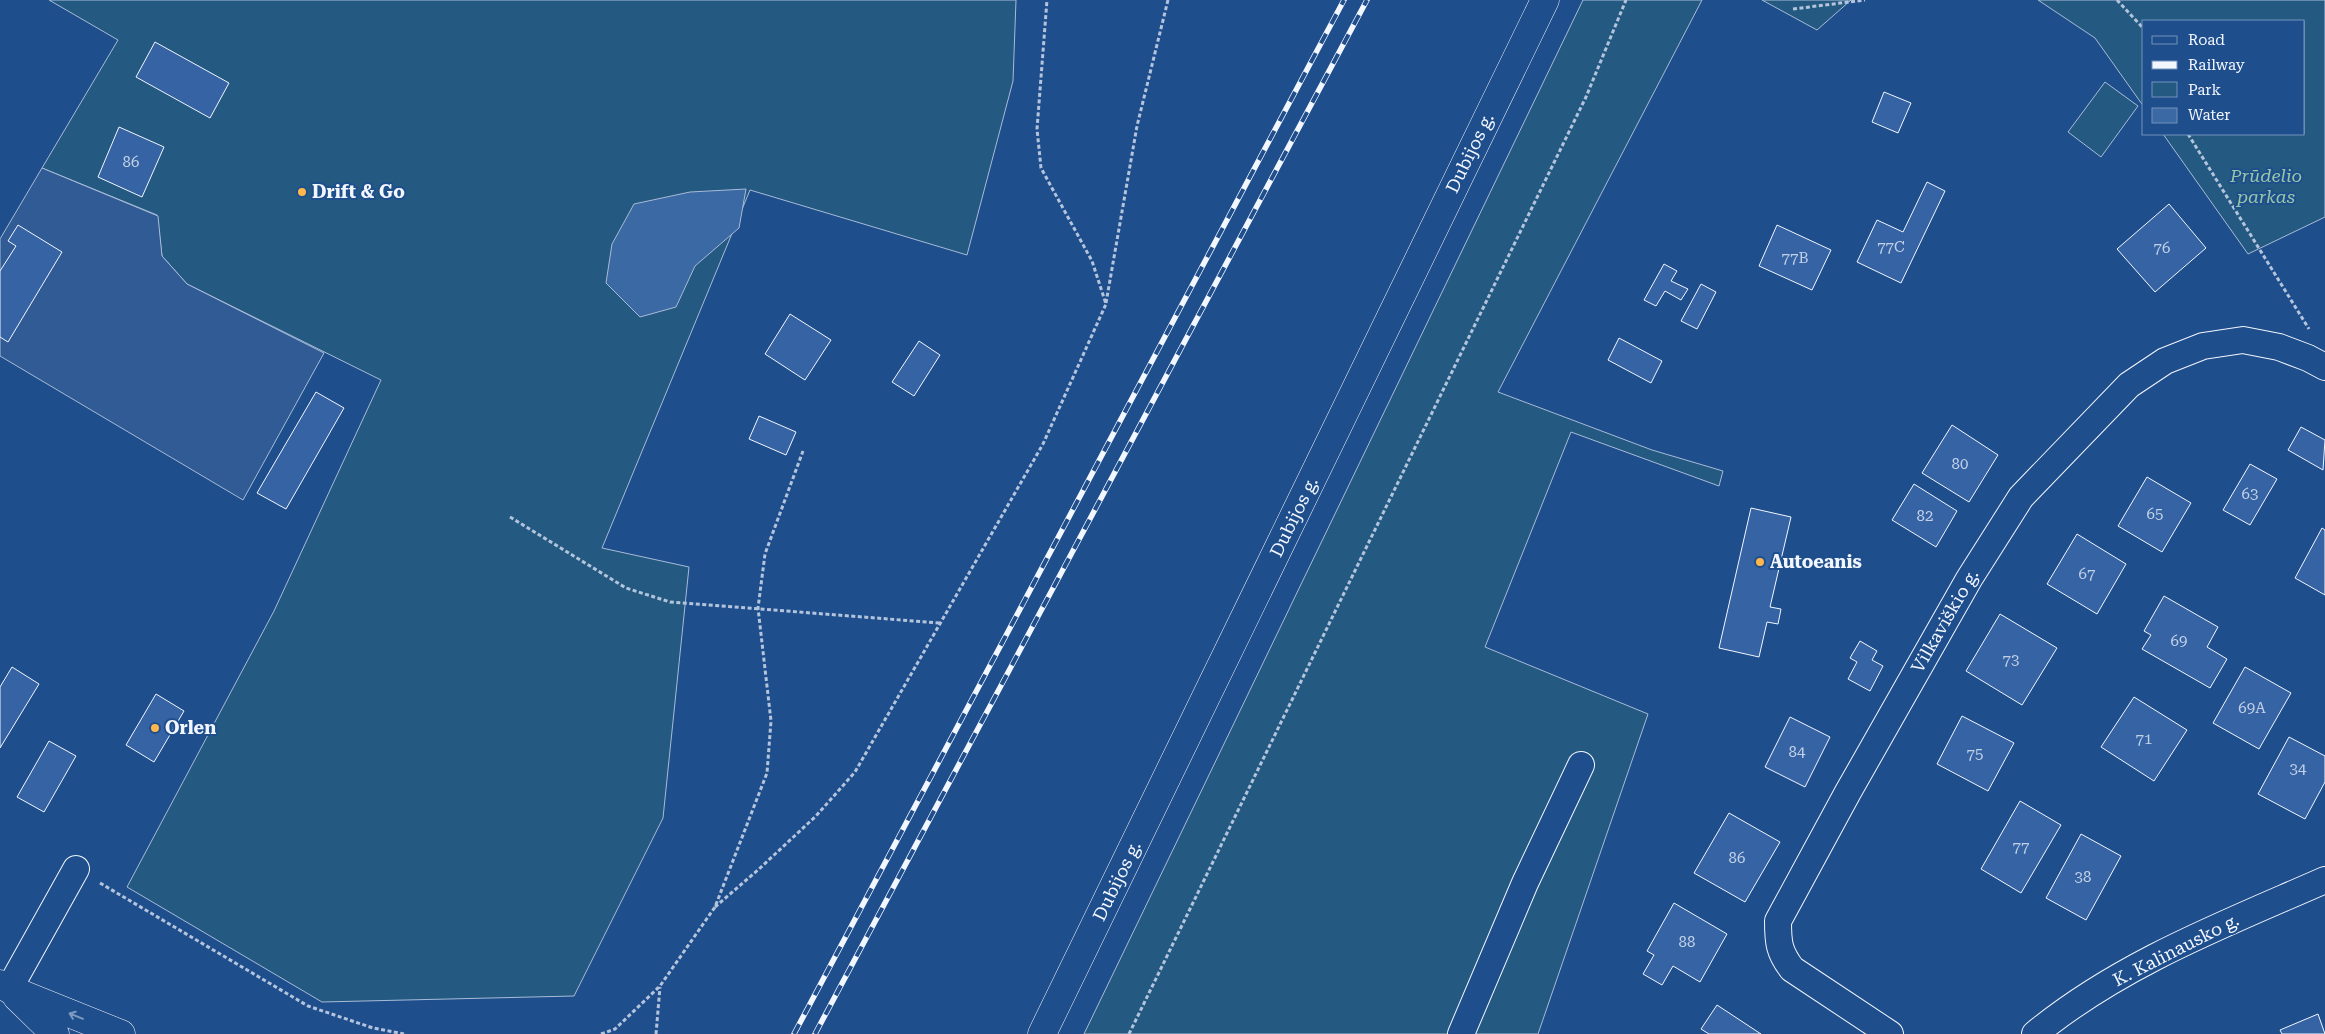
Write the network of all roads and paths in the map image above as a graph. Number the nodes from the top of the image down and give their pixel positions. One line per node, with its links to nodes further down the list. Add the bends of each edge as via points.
1 (1047, 0): 10 (path, via 1036,129 1041,168 1092,261)
2 (1168, 0): 10 (path, via 1137,126)
3 (1544, 0): 28 (main road, Dubijos g.)
4 (1626, 0): 29 (path, via 1586,97)
5 (1865, 0): 7 (path)
6 (2117, 0): 8 (path)
7 (1793, 9)
8 (2142, 27)
9 (2189, 135): 11 (path)
10 (1106, 304): 16 (path, via 1043,444)
11 (2311, 332)
12 (2325, 367): 31 (street, Vilkaviškio g., via 2279,347 2243,340 2203,346 2165,361 2129,385 2020,497 1969,579 1778,921 1782,955 1792,969)
13 (803, 451): 15 (path, via 765,554)
14 (510, 517): 15 (path, via 626,588 670,602)
15 (758, 608): 16 (path); 20 (path, via 772,720 767,773)
16 (940, 623): 20 (path, via 855,772 816,816)
17 (1581, 765): 30 (street, via 1525,883)
18 (76, 868): 21 (street); 25 (path, via 308,1006 373,1028)
19 (2325, 880): 32 (street, K. Kalinausko g., via 2196,935 2062,1012)
20 (715, 907): 22 (path)
21 (4, 986): 23 (main road); 24 (main road, one-way to 21)
22 (660, 986): 26 (path, via 615,1029); 27 (path)
23 (54, 1034)
24 (121, 1034)
25 (404, 1034)
26 (601, 1034)
27 (656, 1034)
28 (1042, 1034)
29 (1129, 1034)
30 (1462, 1034)
31 (1890, 1034)
32 (2035, 1034)

